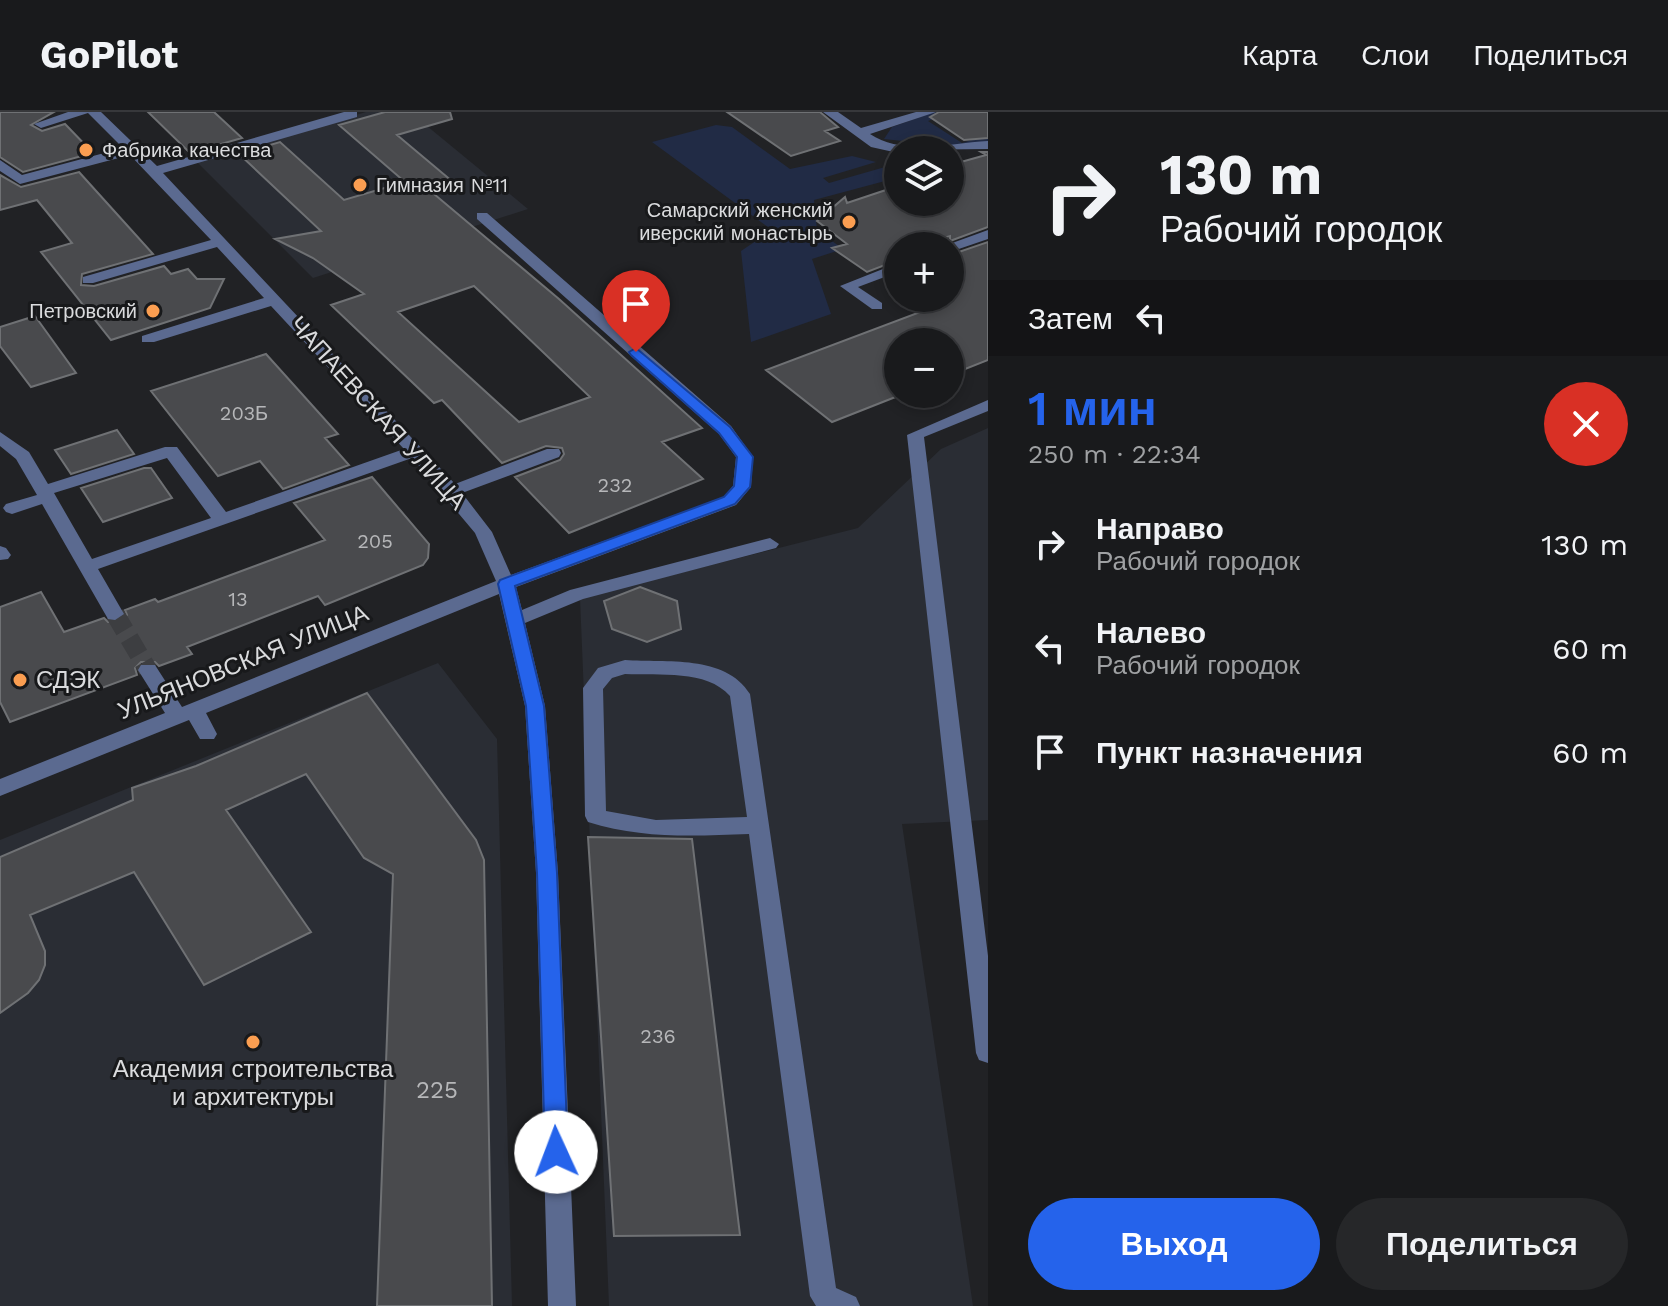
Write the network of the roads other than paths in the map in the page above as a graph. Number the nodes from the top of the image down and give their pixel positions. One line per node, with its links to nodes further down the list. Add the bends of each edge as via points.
1 (82, 112): 6 (street)
2 (94, 112): 11 (street, ЧАПАЕВСКАЯ УЛИЦА)
3 (350, 112): 13 (street)
4 (829, 112): 7 (street)
5 (930, 112): 7 (street)
6 (41, 124)
7 (859, 133): 9 (street)
8 (988, 145): 10 (street)
9 (884, 146)
10 (964, 146)
11 (132, 150): 12 (street, via 20,180); 13 (street, ЧАПАЕВСКАЯ УЛИЦА)
12 (0, 164)
13 (154, 171): 16 (street, ЧАПАЕВСКАЯ УЛИЦА)
14 (482, 216): 33 (street, УЛЬЯНОВСКАЯ УЛИЦА, via 725,430 745,457 742,487 730,501)
15 (988, 234): 17 (street)
16 (220, 242): 19 (street); 20 (street, ЧАПАЕВСКАЯ УЛИЦА)
17 (964, 243)
18 (884, 272): 21 (street, via 847,286)
19 (88, 280)
20 (275, 300): 22 (street); 25 (street, ЧАПАЕВСКАЯ УЛИЦА)
21 (877, 306)
22 (148, 339)
23 (988, 405): 41 (street, via 915,435)
24 (0, 437): 28 (street, via 23,456)
25 (416, 451): 27 (street, ЧАПАЕВСКАЯ УЛИЦА); 30 (street)
26 (553, 453): 27 (street)
27 (452, 491): 33 (street, ЧАПАЕВСКАЯ УЛИЦА, via 483,532)
28 (46, 494): 29 (street); 30 (street, via 171,451); 32 (street)
29 (12, 508)
30 (222, 520): 32 (street)
31 (770, 544): 35 (street, via 577,594)
32 (89, 566): 34 (street)
33 (506, 584): 35 (street, ЧАПАЕВСКАЯ УЛИЦА); 37 (street, УЛЬЯНОВСКАЯ УЛИЦА)
34 (115, 614)
35 (517, 619): 42 (street, ЧАПАЕВСКАЯ УЛИЦА, via 535,706 547,873)
36 (148, 670): 37 (street)
37 (185, 713): 38 (street); 39 (street, УЛЬЯНОВСКАЯ УЛИЦА)
38 (207, 734)
39 (0, 788)
40 (759, 825): 40 (street, via 646,827 596,816 593,688 605,673 625,667 707,672 726,679 740,694); 43 (street, via 824,1296)
41 (988, 1053)
42 (562, 1306)
43 (846, 1306)

